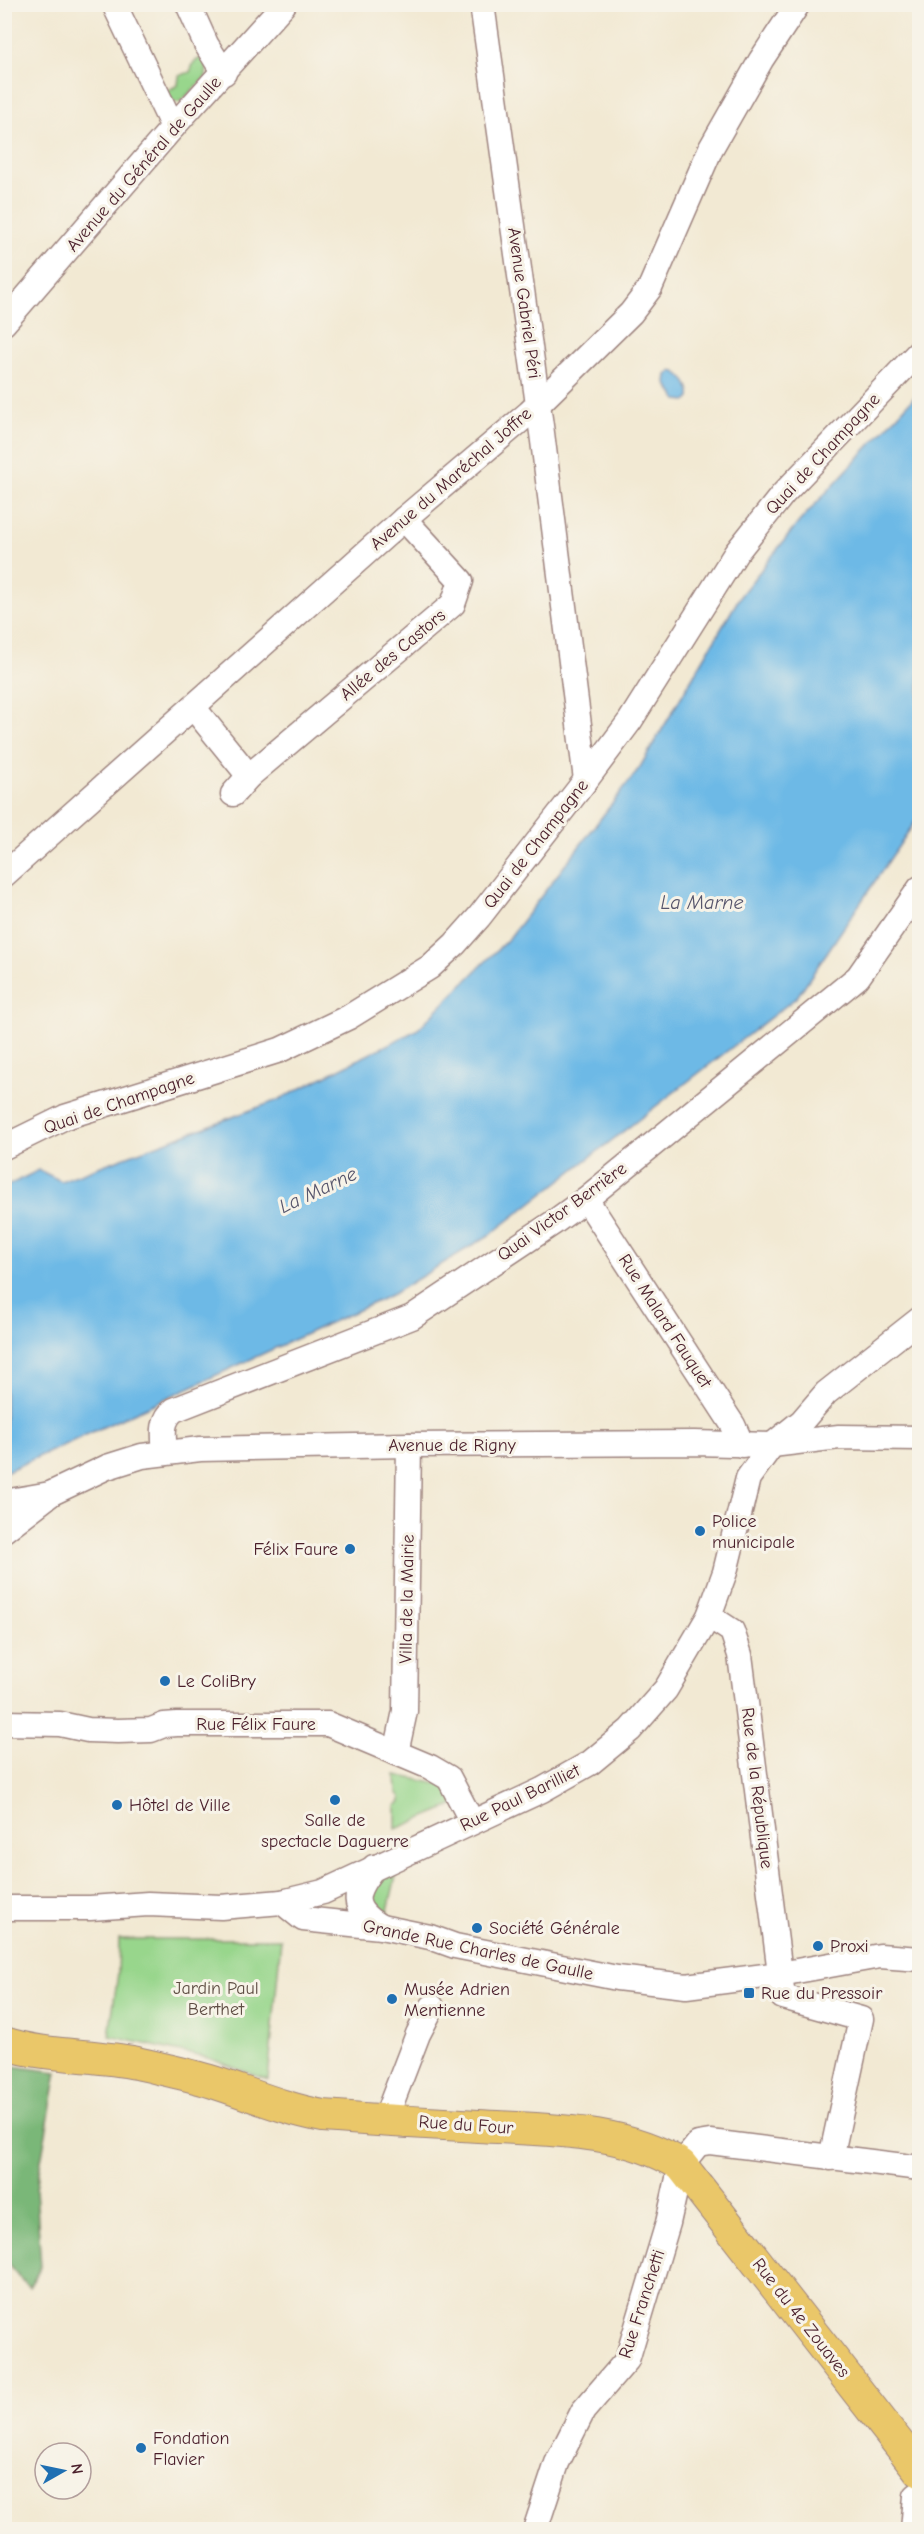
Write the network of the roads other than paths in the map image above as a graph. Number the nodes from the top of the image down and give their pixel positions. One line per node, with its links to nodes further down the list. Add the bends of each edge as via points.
1 (114, 4): 7 (street)
2 (188, 4): 6 (street)
3 (284, 4): 6 (street, Avenue du Général de Gaulle)
4 (482, 4): 10 (street, Avenue Gabriel Péri)
5 (798, 4): 10 (street, Avenue du Maréchal Joffre, via 760,60 711,148 650,288 630,313)
6 (224, 73): 7 (street, Avenue du Général de Gaulle)
7 (173, 127): 8 (street, Avenue du Général de Gaulle)
8 (4, 323)
9 (920, 351): 14 (street, Quai de Champagne, via 783,494 736,553 630,721)
10 (538, 402): 11 (street, Avenue du Maréchal Joffre); 14 (street, Avenue Gabriel Péri)
11 (404, 519): 12 (street, Avenue du Maréchal Joffre); 13 (street, Allée des Castors, via 460,581 453,604)
12 (194, 707): 13 (street); 16 (street, Avenue du Maréchal Joffre)
13 (249, 776): 15 (street, Allée des Castors)
14 (586, 780): 18 (street, Quai de Champagne, via 455,944 430,967 395,990 280,1050 65,1117)
15 (233, 794)
16 (4, 875)
17 (920, 888): 19 (street, Quai Victor Berrière, via 858,977)
18 (4, 1147)
19 (586, 1199): 23 (street, Rue Malard Fauquet, via 733,1425); 25 (street, Quai Victor Berrière, via 412,1317 174,1410 164,1426)
20 (920, 1319): 24 (street, via 826,1393 802,1421)
21 (920, 1438): 24 (street, Avenue de Rigny, via 839,1437)
22 (409, 1444): 23 (street, Avenue de Rigny); 25 (street, Avenue de Rigny); 31 (street, Villa de la Mairie, via 405,1711)
23 (742, 1445): 24 (street, Avenue de Rigny)
24 (772, 1445): 29 (street, Rue Paul Barilliet, via 748,1478 725,1572)
25 (165, 1453): 26 (street, Avenue de Rigny, via 107,1467)
26 (52, 1493): 27 (street); 28 (street, Avenue de Rigny)
27 (4, 1502)
28 (4, 1530)
29 (709, 1616): 32 (street, Rue Paul Barilliet, via 666,1689 630,1730 590,1763); 38 (street, Rue de la République, via 732,1631 740,1655)
30 (4, 1724): 31 (street, Rue Félix Faure, via 60,1724 118,1731 177,1724 328,1724)
31 (396, 1753): 32 (street, Rue Félix Faure, via 449,1778)
32 (472, 1822): 33 (street, Rue Paul Barilliet)
33 (374, 1867): 34 (street, Rue Paul Barilliet, via 323,1892); 36 (street, via 360,1886 358,1902 364,1916)
34 (282, 1902): 35 (street, via 221,1907 148,1904); 36 (street, Grande Rue Charles de Gaulle, via 303,1919)
35 (4, 1908)
36 (381, 1927): 38 (street, Grande Rue Charles de Gaulle, via 617,1978 686,1986)
37 (920, 1959): 38 (street, Grande Rue Charles de Gaulle, via 880,1956)
38 (780, 1974): 42 (street, via 783,1997 861,2019)
39 (432, 2007): 41 (street)
40 (4, 2043): 41 (main road, Rue du Four, via 22,2049 138,2064 202,2079 298,2111)
41 (385, 2120): 43 (main road, Rue du Four, via 618,2139 661,2152)
42 (831, 2158): 43 (street, via 710,2142 698,2144); 44 (street)
43 (681, 2165): 45 (main road, Rue du 4e Zouaves); 47 (street, Rue Franchetti, via 627,2360 583,2411 557,2463)
44 (920, 2168)
45 (920, 2471)
46 (920, 2493): 48 (street, via 916,2496)
47 (535, 2529)
48 (913, 2529)

